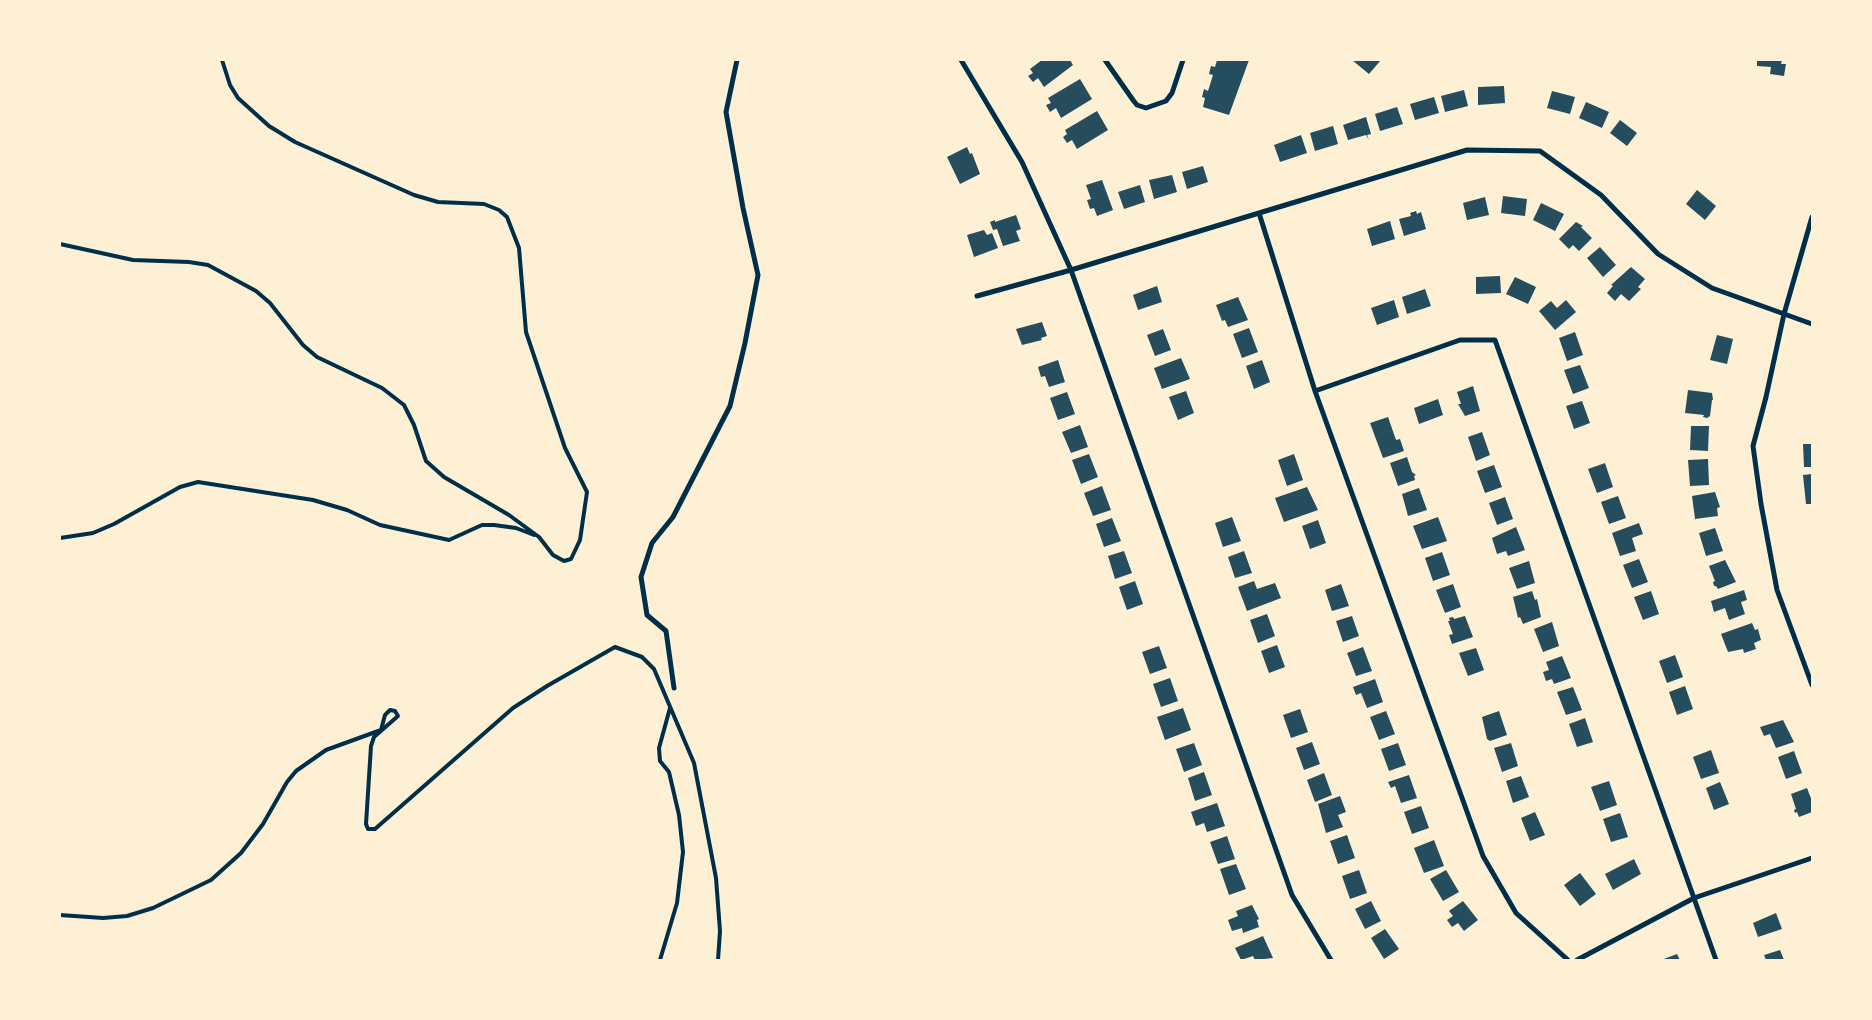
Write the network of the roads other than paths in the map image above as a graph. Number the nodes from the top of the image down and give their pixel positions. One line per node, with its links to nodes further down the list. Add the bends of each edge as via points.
1 (222, 60): 14 (lane, via 238,98 268,126 295,142 414,195 438,202 484,204 507,217 515,232 522,262 526,332 565,448 586,492 580,540 571,558 564,561 553,555)
2 (737, 60): 17 (street, via 726,112 758,275 730,406 673,517 652,543 641,577 647,615 666,630)
3 (961, 60): 9 (street, via 1022,162)
4 (1105, 60): 5 (street, via 1137,105 1146,108 1166,101)
5 (1183, 60)
6 (1259, 213): 9 (street); 11 (street, via 1468,150 1540,151 1601,195 1658,254 1712,288); 13 (street)
7 (1812, 216): 11 (street)
8 (60, 244): 14 (lane, via 134,260 208,266 256,291 317,357 382,388 404,405 426,461 444,478 509,515)
9 (1071, 270): 10 (street); 24 (street, via 1292,895)
10 (977, 296)
11 (1784, 314): 12 (street); 16 (street, via 1753,446 1777,590)
12 (1812, 324)
13 (1315, 391): 20 (street, via 1460,340 1495,340); 25 (street, via 1483,856 1516,913)
14 (539, 537): 15 (lane, via 516,528 482,525 449,540 380,525 347,510 313,500 198,482 180,487 93,533)
15 (60, 538)
16 (1812, 684)
17 (674, 688)
18 (670, 708): 21 (lane, via 654,668 642,656 615,647 514,708 375,829 368,829 366,811 371,746 374,737 398,716 396,711 390,710 385,715 381,730 326,750 296,771 246,846 210,880 152,908 127,916 86,918); 22 (lane, via 659,748 660,761 669,772 683,852 676,903); 23 (lane, via 694,763 701,798 716,878 720,932)
19 (1812, 858): 20 (street)
20 (1694, 898): 26 (street); 27 (street)
21 (60, 914)
22 (660, 960)
23 (718, 960)
24 (1331, 960)
25 (1568, 960)
26 (1577, 960)
27 (1716, 960)

